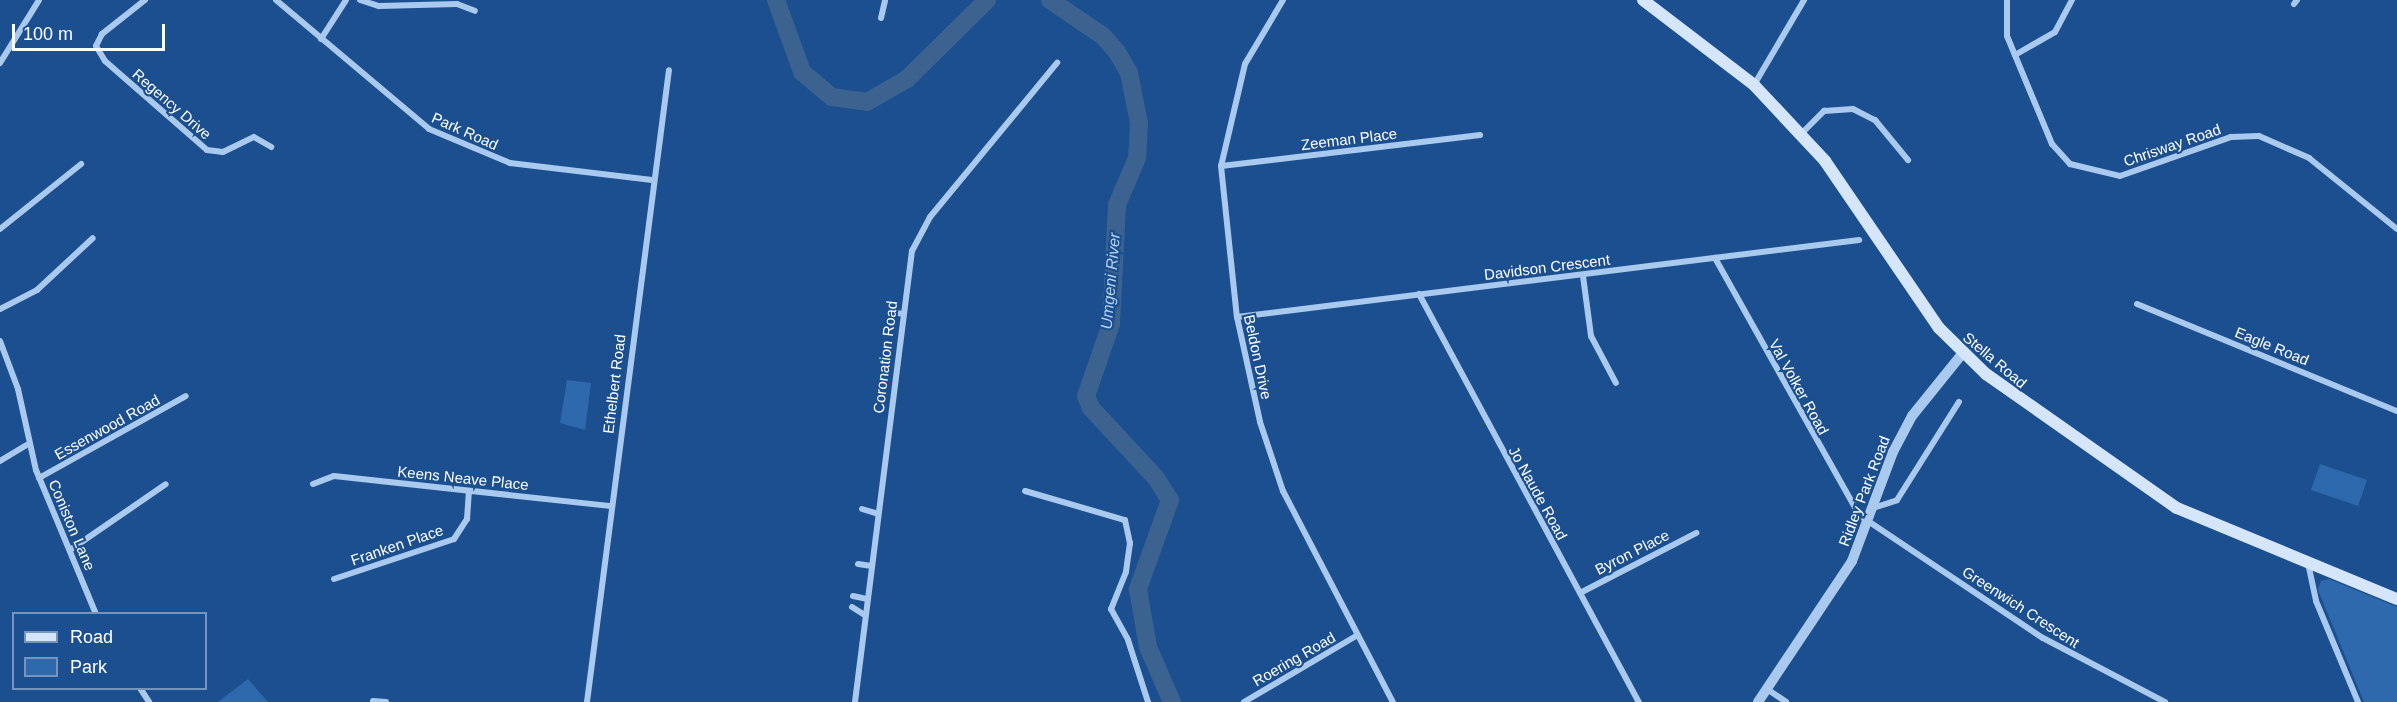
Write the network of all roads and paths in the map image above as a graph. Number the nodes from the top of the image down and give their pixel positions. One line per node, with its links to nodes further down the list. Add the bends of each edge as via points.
1 (39, 0): 16 (street)
2 (145, 0): 22 (street, Regency Drive, via 102,34 96,46 105,61 207,150 223,152 254,137)
3 (276, 0): 14 (street, Park Road)
4 (346, 0): 14 (street)
5 (360, 0): 12 (street, via 379,6 457,4)
6 (885, 0): 13 (street)
7 (1283, 0): 25 (street, Beldon Drive, via 1245,64)
8 (1643, 0): 19 (main road, Stella Road)
9 (1804, 0): 19 (street)
10 (2007, 0): 15 (street, Chrisway Road, via 2005,27)
11 (2072, 0): 15 (street, via 2055,32)
12 (475, 11)
13 (881, 18)
14 (321, 39): 26 (street, Park Road, via 413,118 452,140 510,164)
15 (2015, 55): 28 (street, Chrisway Road, via 2052,144 2079,168 2120,176 2231,137 2259,136 2308,158)
16 (0, 63)
17 (1057, 63): 37 (street, Coronation Road, via 925,225 912,251)
18 (669, 70): 26 (street, Ethelbert Road)
19 (1754, 86): 21 (main road, Stella Road)
20 (1480, 135): 25 (street, Zeeman Place)
21 (1800, 135): 23 (street, via 1824,111 1852,110 1875,120); 40 (main road, Stella Road, via 1858,205 1930,317)
22 (271, 147)
23 (1908, 160)
24 (81, 164): 27 (street)
25 (1221, 166): 38 (street, Beldon Drive)
26 (652, 180): 52 (street, Ethelbert Road)
27 (0, 229)
28 (2397, 230)
29 (93, 238): 35 (street, via 36,290)
30 (1859, 240): 31 (street, Davidson Crescent)
31 (1715, 258): 32 (street, Davidson Crescent); 56 (street, Val Volker Road, via 1849,503)
32 (1583, 276): 33 (street, Davidson Crescent); 41 (street, via 1591,336)
33 (1419, 294): 38 (street, Davidson Crescent); 63 (street, Jo Naude Road)
34 (2137, 304): 44 (street, Eagle Road)
35 (0, 309)
36 (891, 312): 37 (street)
37 (903, 314): 55 (street, Coronation Road)
38 (1237, 317): 70 (street, Beldon Drive, via 1260,422 1283,491)
39 (0, 341): 45 (street, Coniston Lane, via 18,389)
40 (1962, 354): 53 (street, Ridley Park Road, via 1912,416); 59 (main road, Stella Road, via 2027,406 2169,504)
41 (1616, 383)
42 (186, 396): 47 (street, Essenwood Road)
43 (1959, 402): 53 (street, via 1897,500)
44 (2397, 411)
45 (27, 445): 46 (street); 47 (street, Coniston Lane)
46 (0, 461)
47 (39, 478): 58 (street, Coniston Lane)
48 (166, 484): 58 (street)
49 (313, 484): 50 (street, Keens Neave Place, via 334,476)
50 (469, 491): 52 (street, Keens Neave Place); 62 (street, Franken Place, via 467,519 454,538)
51 (1025, 492): 77 (street, via 1125,520 1130,543 1126,572 1111,609 1128,640)
52 (611, 506): 75 (street, Ethelbert Road)
53 (1873, 508): 56 (street, Ridley Park Road)
54 (862, 509): 55 (street)
55 (878, 514): 61 (street, Coronation Road)
56 (1869, 521): 71 (street, Ridley Park Road, via 1852,561); 83 (street, Greenwich Crescent, via 2043,638)
57 (1696, 533): 63 (street, Byron Place)
58 (70, 549): 68 (street, Coniston Lane)
59 (2308, 563): 66 (main road, Stella Road); 84 (street, via 2316,601)
60 (858, 564): 61 (street)
61 (872, 566): 65 (street, Coronation Road)
62 (334, 579)
63 (1580, 593): 80 (street, Jo Naude Road)
64 (853, 596): 65 (street)
65 (867, 599): 69 (street, Coronation Road)
66 (2397, 599)
67 (852, 606): 69 (street)
68 (95, 612)
69 (865, 615): 76 (street, Coronation Road)
70 (1356, 636): 73 (street, Roering Road); 79 (street, Beldon Drive)
71 (1767, 689): 81 (street, Ridley Park Road); 82 (street)
72 (373, 700): 74 (street)
73 (1253, 700): 78 (street, Roering Road)
74 (386, 702)
75 (587, 702)
76 (855, 702)
77 (1148, 702)
78 (1244, 702)
79 (1393, 702)
80 (1639, 702)
81 (1758, 702)
82 (1786, 702)
83 (2165, 702)
84 (2358, 702)

